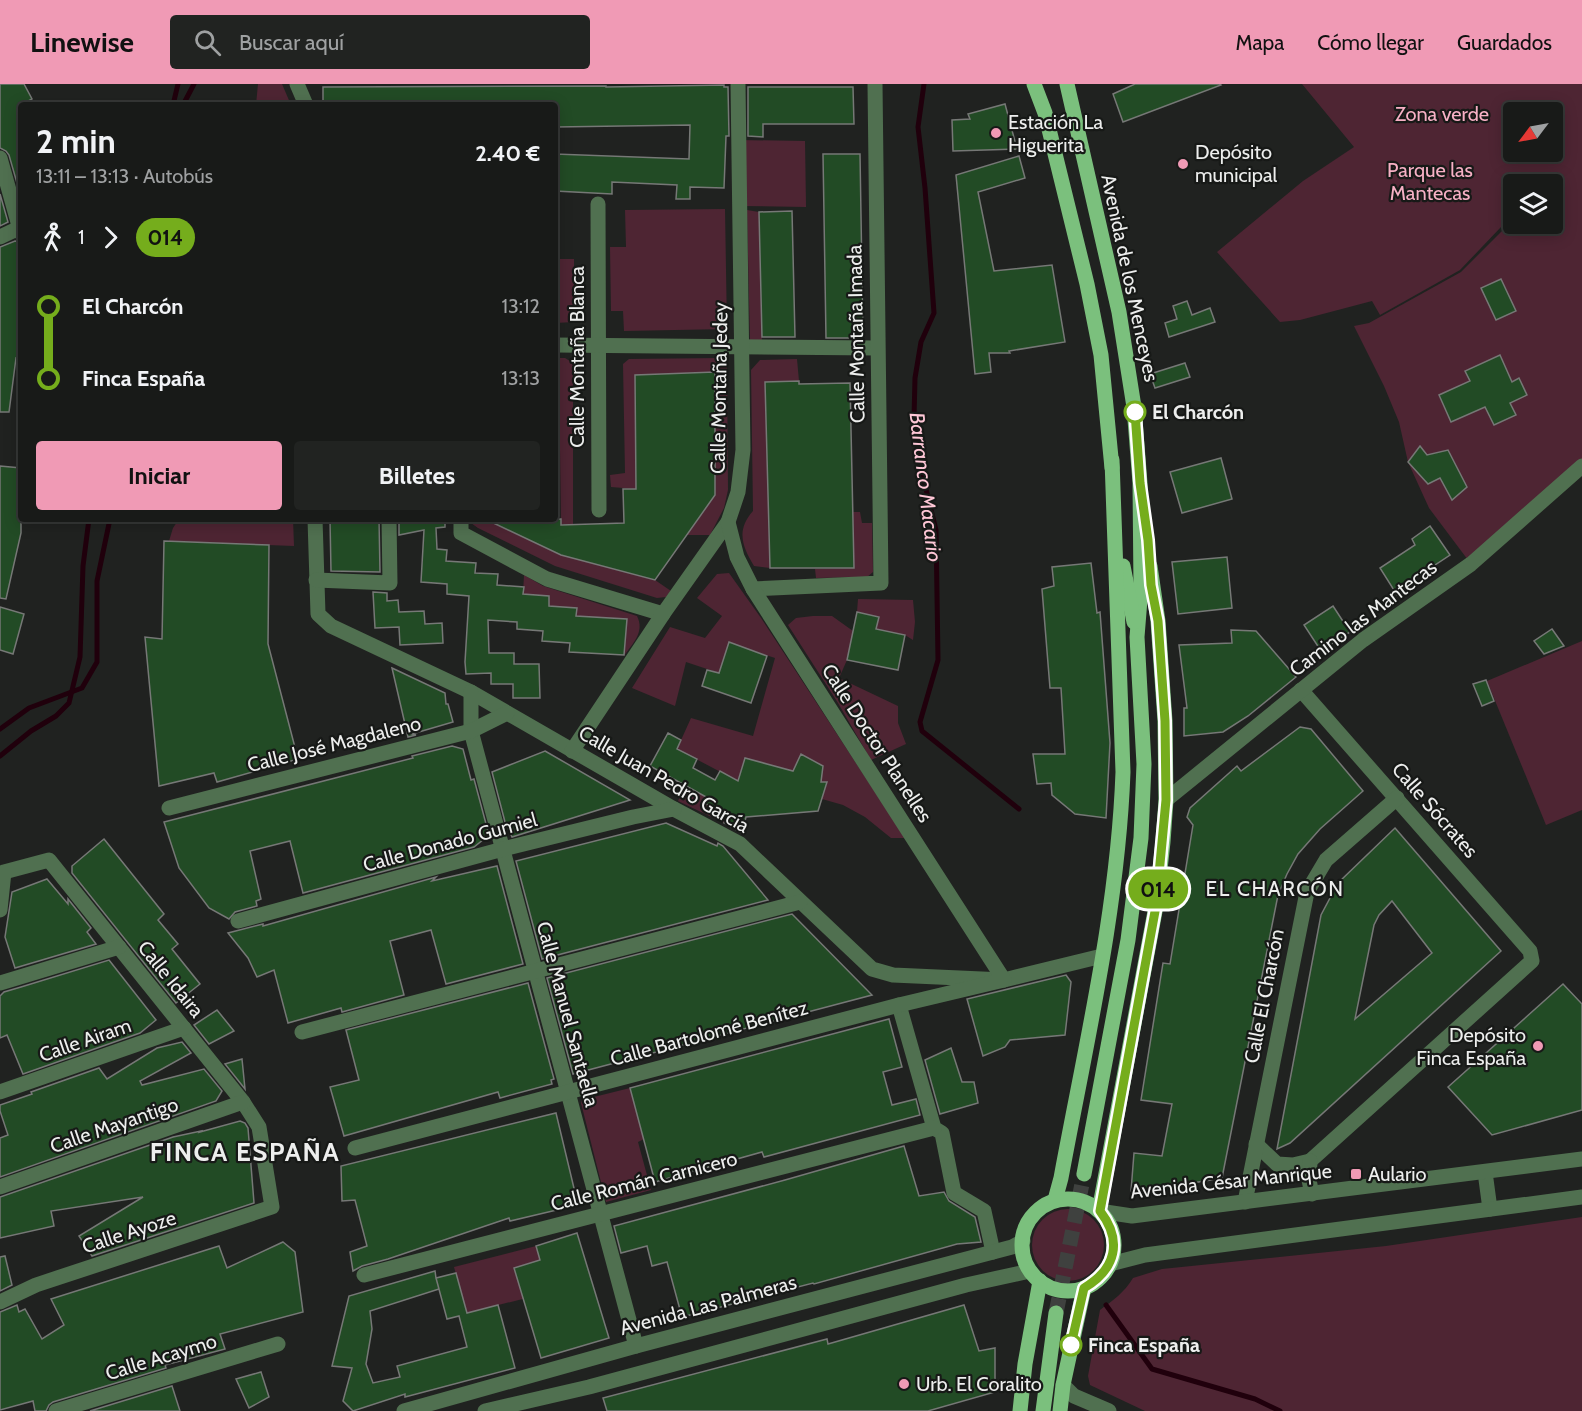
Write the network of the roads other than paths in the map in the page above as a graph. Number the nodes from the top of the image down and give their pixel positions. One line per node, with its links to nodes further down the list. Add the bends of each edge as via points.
1 (297, 84): 6 (street)
2 (738, 84): 14 (street, Calle Montaña Jedey)
3 (875, 84): 15 (street, Calle Montaña Imada)
4 (1034, 84): 16 (main road, via 1045,113 1087,284 1101,355)
5 (1067, 84): 18 (main road, Avenida de los Menceyes, via 1121,322)
6 (305, 102)
7 (0, 158): 9 (street)
8 (598, 204): 12 (street, Calle Montaña Blanca)
9 (18, 224)
10 (18, 232): 11 (street)
11 (0, 237)
12 (599, 344): 13 (street); 14 (street); 19 (street, Calle Montaña Blanca)
13 (558, 345)
14 (742, 347): 15 (street); 23 (street, Calle Montaña Jedey, via 743,450 738,492)
15 (877, 348): 25 (street, Calle Montaña Imada, via 881,583)
16 (1112, 460): 27 (main road, via 1123,570); 42 (main road, via 1123,772 1114,893)
17 (1582, 466): 28 (street, Camino las Mantecas, via 1471,564 1363,640)
18 (1140, 483): 27 (main road, via 1141,587); 34 (main road, via 1158,621)
19 (599, 510)
20 (315, 522): 24 (street, Calle Juan Pedro García)
21 (388, 522): 24 (street, via 390,583)
22 (461, 522): 26 (street, via 461,534 547,579)
23 (728, 522): 25 (street, Calle Doctor Planelles, via 737,557); 26 (street, Calle Montaña Jedey)
24 (316, 580): 29 (street, Calle Juan Pedro García, via 318,614 331,626)
25 (753, 589): 44 (street, Calle Doctor Planelles)
26 (663, 614): 32 (street, Calle Montaña Jedey)
27 (1137, 637): 58 (main road, via 1144,764 1137,881)
28 (1301, 690): 33 (street, Calle Sócrates); 34 (street, Camino las Mantecas)
29 (471, 692): 30 (street, Calle Juan Pedro García); 31 (street, Calle Manuel Santaella)
30 (507, 712): 31 (street, Calle José Magdaleno); 32 (street, Calle Juan Pedro García)
31 (471, 731): 35 (street, Calle José Magdaleno); 37 (street, Calle Manuel Santaella)
32 (572, 751): 36 (street, Calle Juan Pedro García)
33 (1397, 798): 53 (street, Calle El Charcón, via 1326,860 1307,892); 56 (street, Calle Sócrates, via 1530,951 1532,961)
34 (1166, 800): 66 (main road, via 1156,906)
35 (169, 808)
36 (674, 809): 37 (street, Calle Donado Gumiel); 38 (street, Calle Juan Pedro García, via 740,844)
37 (503, 849): 40 (street, Calle Donado Gumiel); 43 (street, Calle Manuel Santaella)
38 (800, 902): 43 (street); 44 (street, Calle Juan Pedro García, via 872,969 893,975)
39 (0, 910): 41 (street, Calle Idaira, via 4,872 49,860)
40 (238, 921)
41 (119, 947): 45 (street); 47 (street, Calle Idaira)
42 (1102, 956): 44 (street, Calle Juan Pedro García); 62 (main road)
43 (534, 971): 48 (street); 49 (street, Calle Manuel Santaella)
44 (1004, 980): 46 (street, Calle Bartolomé Benítez)
45 (0, 983)
46 (899, 1005): 49 (street, Calle Bartolomé Benítez); 52 (street)
47 (184, 1028): 50 (street, Calle Airam); 51 (street, Calle Idaira)
48 (302, 1032)
49 (567, 1091): 54 (street, Calle Bartolomé Benítez); 67 (street, Calle Manuel Santaella)
50 (0, 1092)
51 (243, 1102): 59 (street, Calle Mayantigo); 64 (street, Calle Idaira, via 259,1127)
52 (934, 1128): 67 (street, Calle Román Carnicero); 69 (street, via 942,1132 954,1193 984,1211)
53 (1256, 1144): 56 (street, via 1277,1164); 63 (street, Calle El Charcón)
54 (355, 1148)
55 (1582, 1159): 57 (street, Avenida César Manrique)
56 (1310, 1161): 60 (street)
57 (1485, 1172): 60 (street, Avenida César Manrique); 65 (street)
58 (1084, 1174)
59 (0, 1187)
60 (1312, 1194): 63 (street, Avenida César Manrique)
61 (1582, 1197): 65 (street)
62 (1055, 1200): 66 (main road, via 1068,1198); 68 (main road, via 1036,1211 1024,1231)
63 (1245, 1202): 66 (street, Avenida César Manrique, via 1131,1216)
64 (272, 1208): 74 (street, Calle Ayoze, via 36,1285)
65 (1490, 1209): 70 (street, via 1145,1255)
66 (1100, 1211): 70 (main road, via 1114,1239)
67 (600, 1214): 71 (street, Calle Román Carnicero); 77 (street, Calle Manuel Santaella)
68 (1023, 1241): 69 (street, Avenida Las Palmeras); 72 (main road, via 1024,1256)
69 (993, 1252): 77 (street, Avenida Las Palmeras)
70 (1110, 1264): 73 (main road, via 1099,1279)
71 (364, 1275)
72 (1035, 1276): 73 (main road, via 1053,1288); 81 (street, via 966,1285 589,1387); 82 (main road)
73 (1084, 1288): 78 (main road)
74 (0, 1302)
75 (1056, 1313): 83 (main road)
76 (278, 1344): 79 (street, Calle Acaymo)
77 (636, 1346): 80 (street, Avenida Las Palmeras)
78 (1063, 1385): 84 (main road); 85 (street, via 1074,1396)
79 (56, 1411)
80 (404, 1411)
81 (485, 1411)
82 (1020, 1411)
83 (1043, 1411)
84 (1060, 1411)
85 (1109, 1411)

